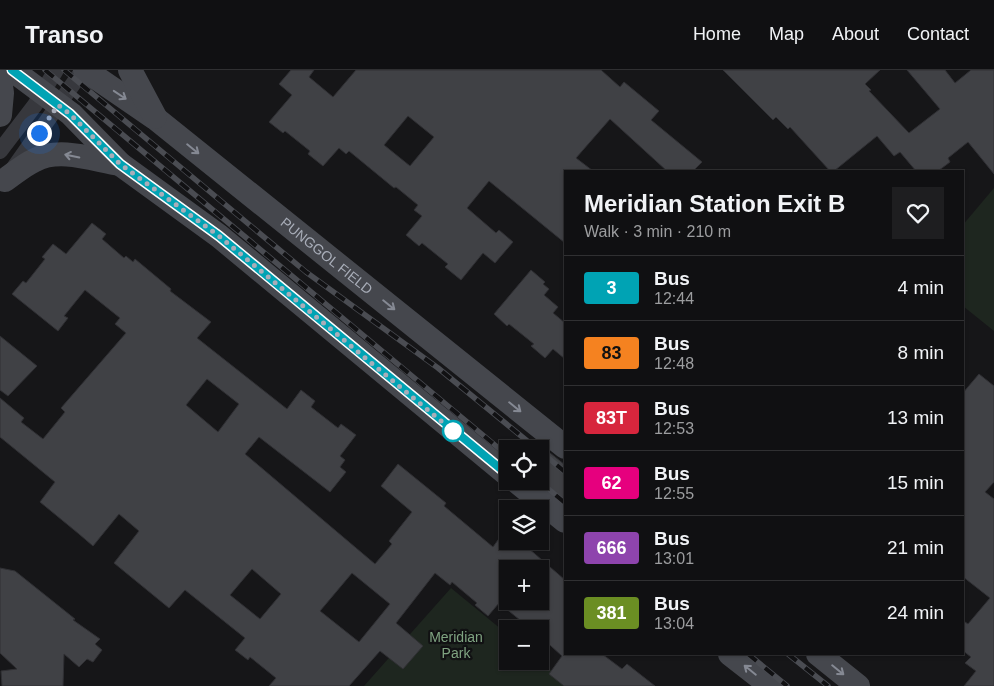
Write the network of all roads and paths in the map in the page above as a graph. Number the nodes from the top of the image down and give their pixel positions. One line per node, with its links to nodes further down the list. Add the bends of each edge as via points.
1 (12, 70): 6 (street)
2 (56, 70): 6 (street)
3 (84, 70): 6 (street); 8 (street, PUNGGOL FIELD, one-way to 8)
4 (130, 70): 8 (street)
5 (0, 79): 7 (street)
6 (50, 99): 9 (street); 10 (street, via 70,114); 11 (street)
7 (0, 115)
8 (155, 118): 12 (street, PUNGGOL FIELD, one-way to 12)
9 (0, 151)
10 (120, 164): 11 (street, one-way to 11, via 51,154 35,160); 13 (street, via 219,236)
11 (3, 183)
12 (564, 446)
13 (499, 468)
14 (527, 490): 15 (street)
15 (564, 520)
16 (731, 655): 18 (street, one-way to 16)
17 (819, 655): 19 (street, one-way to 19)
18 (770, 686)
19 (858, 686)

